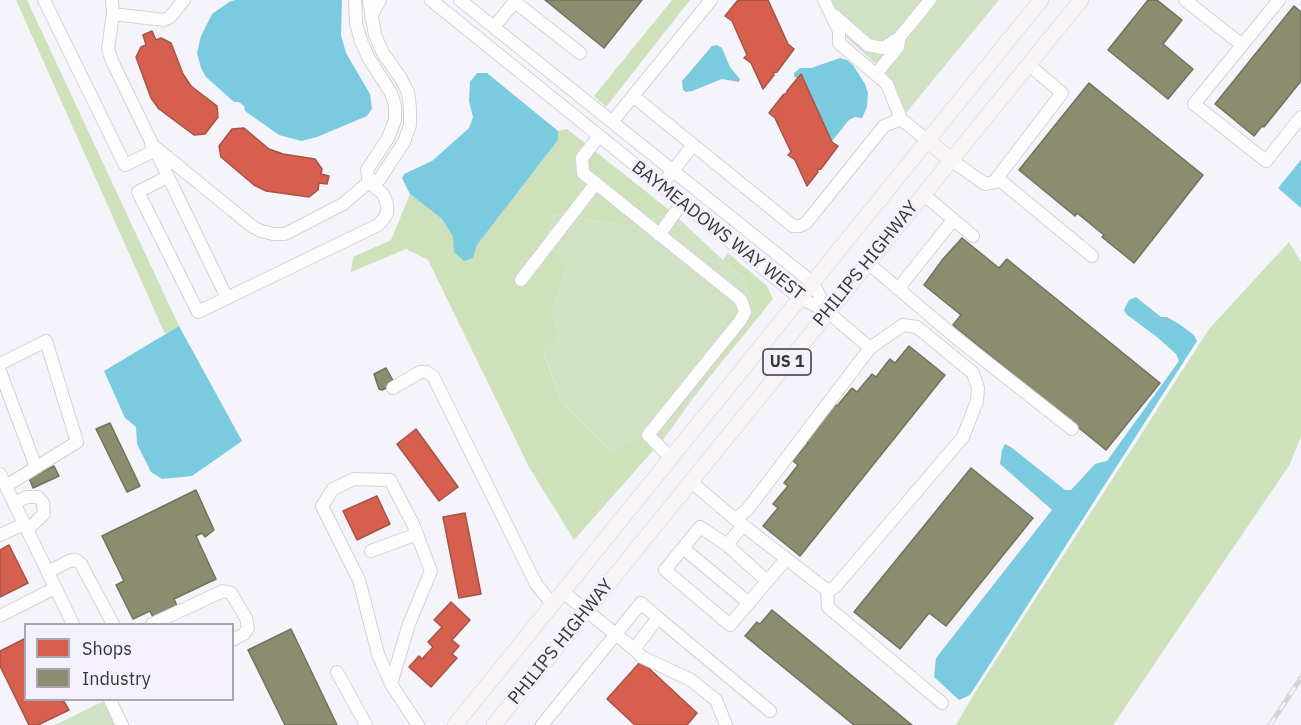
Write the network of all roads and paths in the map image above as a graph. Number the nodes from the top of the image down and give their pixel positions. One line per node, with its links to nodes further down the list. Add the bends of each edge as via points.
1 (44, 0): 33 (street, via 125,165)
2 (111, 0): 18 (street)
3 (184, 0): 18 (street, via 164,20)
4 (355, 0): 37 (street, via 361,41 395,106 388,138 367,171)
5 (369, 0): 19 (street)
6 (380, 0): 19 (street)
7 (431, 0): 30 (street, BAYMEADOWS WAY WEST)
8 (460, 0): 20 (street, BAYMEADOWS WAY WEST)
9 (711, 0): 26 (street)
10 (824, 0): 17 (street)
11 (930, 0): 21 (street)
12 (1041, 0): 31 (main road, PHILIPS HIGHWAY / US 1)
13 (1080, 0): 24 (main road, PHILIPS HIGHWAY / US 1)
14 (1185, 0): 22 (street)
15 (1279, 0): 22 (street)
16 (516, 1): 20 (street); 23 (street)
17 (830, 12): 21 (street, via 868,45 883,48); 25 (street, via 839,31 839,43)
18 (113, 14): 33 (street, via 108,49)
19 (371, 17): 37 (street, via 379,44 408,92 410,125 379,180)
20 (494, 27): 29 (street, BAYMEADOWS WAY WEST)
21 (899, 38): 25 (street, via 898,47)
22 (1242, 45): 27 (street, via 1194,104 1266,161)
23 (580, 53)
24 (1028, 64): 34 (main road, PHILIPS HIGHWAY / US 1); 38 (street, via 1062,93)
25 (876, 74): 28 (street, via 887,84)
26 (633, 96): 29 (street); 32 (street)
27 (1301, 117)
28 (901, 119): 31 (street); 32 (street, via 884,126 800,226 793,226)
29 (612, 122): 35 (street, BAYMEADOWS WAY WEST)
30 (599, 136): 39 (street, via 582,158 583,173); 40 (street, BAYMEADOWS WAY WEST)
31 (928, 141): 34 (main road); 49 (main road, PHILIPS HIGHWAY / US 1)
32 (693, 145): 35 (street)
33 (153, 148): 36 (street); 37 (street, via 253,227 273,234 285,234 343,204)
34 (951, 160): 38 (street, via 985,184); 41 (main road, PHILIPS HIGHWAY / US 1)
35 (673, 172): 40 (street); 49 (street, BAYMEADOWS WAY WEST)
36 (167, 177): 51 (street); 51 (street, via 138,192 198,312)
37 (369, 182): 51 (street, via 383,194 387,204 387,213 378,225)
38 (994, 182): 46 (street, via 1000,181)
39 (596, 183): 44 (street); 48 (street)
40 (661, 186): 42 (street, BAYMEADOWS WAY WEST)
41 (923, 194): 43 (street); 47 (main road, PHILIPS HIGHWAY / US 1)
42 (682, 203): 44 (street); 52 (street, BAYMEADOWS WAY WEST)
43 (953, 220): 45 (street); 50 (street)
44 (659, 235): 59 (street, via 741,300 745,312 648,435)
45 (973, 236)
46 (1092, 256)
47 (868, 263): 50 (street); 53 (main road, PHILIPS HIGHWAY / US 1)
48 (521, 280)
49 (813, 283): 52 (main road, PHILIPS HIGHWAY / US 1); 53 (street, BAYMEADOWS WAY WEST)
50 (898, 289): 58 (street)
51 (227, 298)
52 (800, 298): 53 (street, BAYMEADOWS WAY WEST); 59 (main road, PHILIPS HIGHWAY / US 1)
53 (828, 312): 54 (street); 62 (main road, PHILIPS HIGHWAY / US 1)
54 (870, 348): 65 (street); 76 (street, via 903,325 917,327 973,374 977,401 963,436 835,587)
55 (0, 364): 60 (street, via 46,341 76,442)
56 (0, 371): 60 (street)
57 (393, 388): 79 (street, via 420,372 433,376 536,584)
58 (1072, 429)
59 (671, 458): 77 (main road, PHILIPS HIGHWAY / US 1)
60 (36, 467): 63 (street)
61 (0, 474): 63 (street)
62 (690, 481): 65 (street); 80 (main road, PHILIPS HIGHWAY / US 1)
63 (6, 486): 64 (street)
64 (14, 503): 66 (street); 66 (street, via 38,497 43,503 44,514)
65 (739, 522): 69 (street); 72 (street)
66 (25, 527): 68 (street); 73 (street)
67 (417, 534): 71 (street); 90 (street, via 431,571 409,624); 90 (street, via 390,480 354,479 333,489 322,506 359,580 378,654)
68 (0, 535)
69 (727, 545): 70 (street, via 700,527); 74 (street)
70 (683, 548): 78 (street); 78 (street, via 665,570 730,626)
71 (371, 552)
72 (786, 559): 74 (street); 76 (street)
73 (48, 572): 75 (street); 84 (street, via 76,560)
74 (767, 581): 78 (street)
75 (55, 588): 81 (street); 83 (street)
76 (827, 590): 92 (street, via 828,607)
77 (563, 592): 79 (main road, PHILIPS HIGHWAY / US 1); 80 (street)
78 (749, 603)
79 (553, 605): 97 (main road, PHILIPS HIGHWAY / US 1)
80 (586, 611): 86 (street); 98 (main road, PHILIPS HIGHWAY / US 1)
81 (0, 616)
82 (658, 618): 86 (street, via 641,603); 88 (street); 93 (street)
83 (72, 623)
84 (112, 623)
85 (154, 623): 87 (street, via 223,591 231,592 248,628)
86 (615, 633): 88 (street); 99 (street)
87 (234, 639)
88 (634, 648): 100 (street, via 642,657 691,680 716,700)
89 (338, 672): 95 (street)
90 (391, 684): 96 (street)
91 (110, 701): 94 (street)
92 (942, 703)
93 (770, 711)
94 (122, 725)
95 (366, 725)
96 (418, 725)
97 (455, 725)
98 (494, 725)
99 (542, 725)
100 (726, 725)

